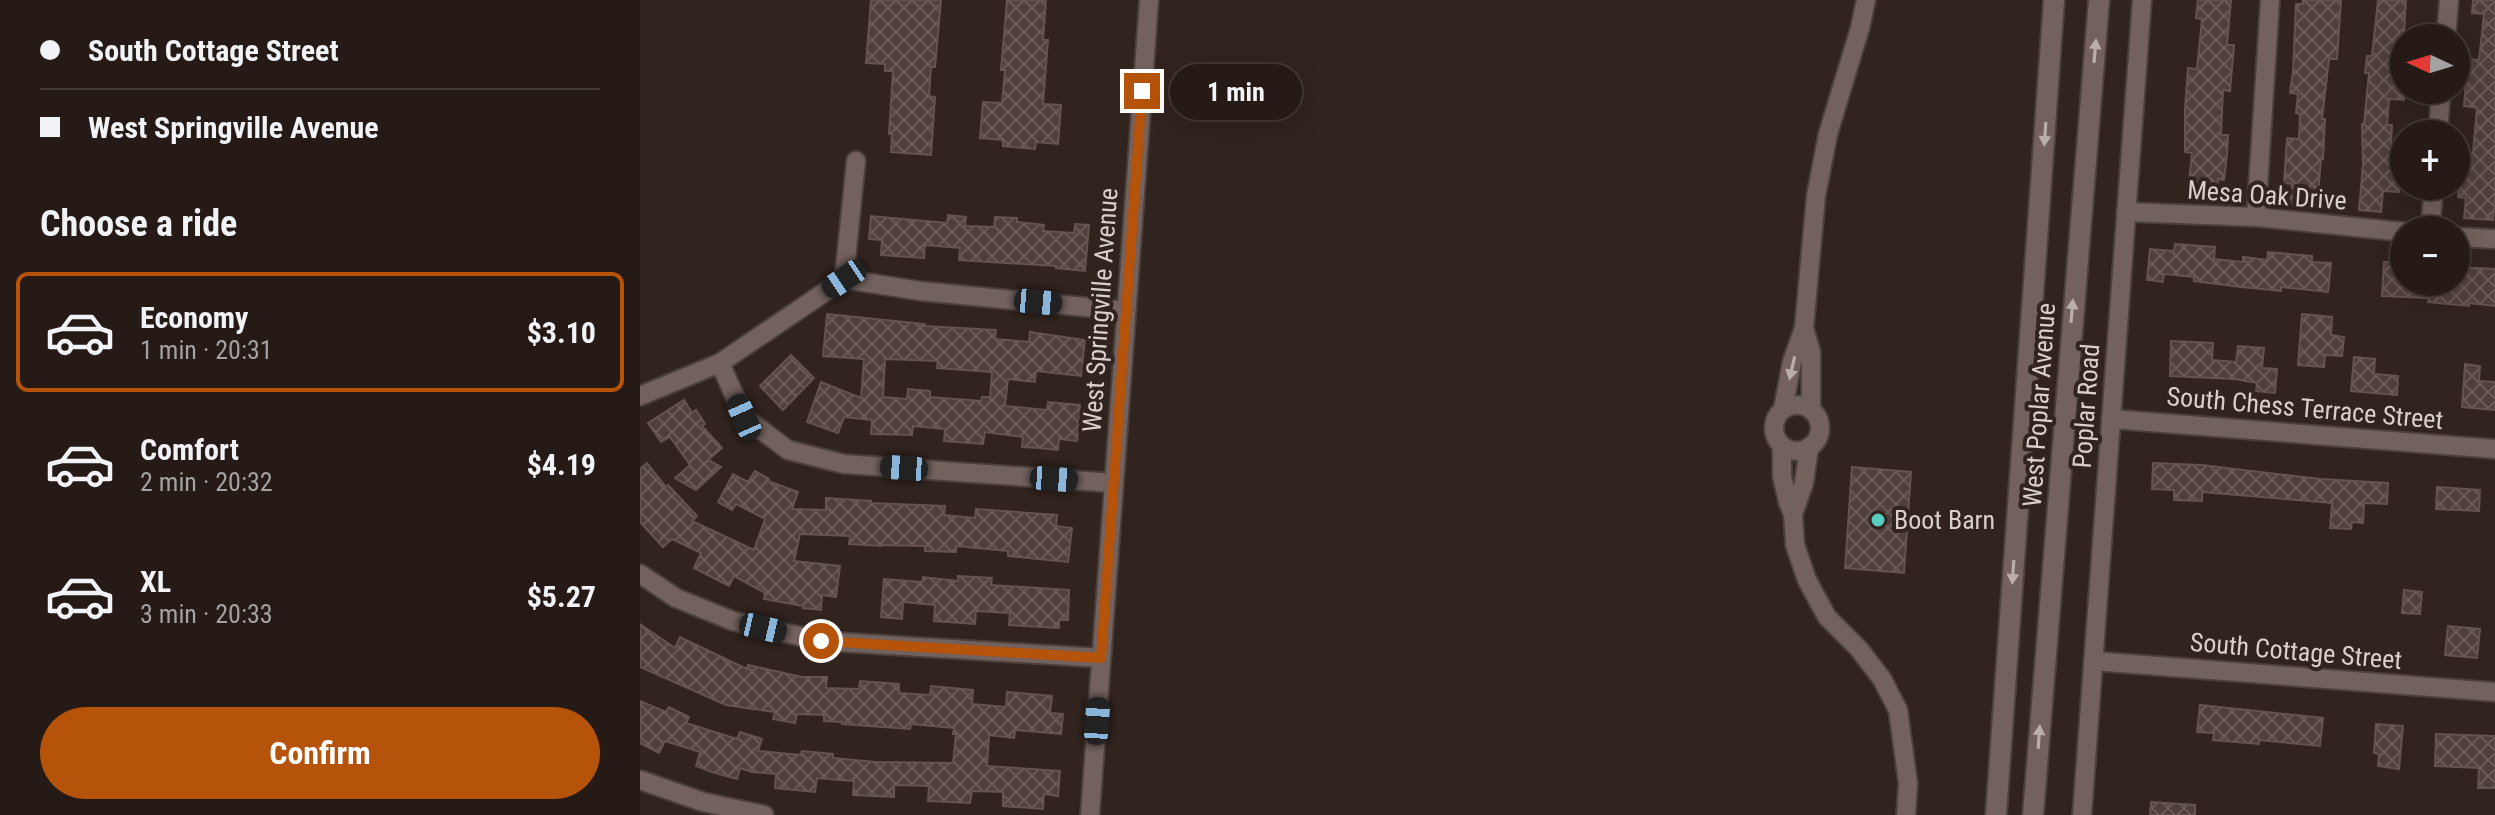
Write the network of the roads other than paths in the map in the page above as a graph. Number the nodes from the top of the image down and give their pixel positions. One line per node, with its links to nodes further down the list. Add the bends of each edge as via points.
1 (1149, 0): 16 (street, West Springville Avenue)
2 (1866, 0): 17 (street, via 1816,196)
3 (2054, 0): 36 (main road, West Poplar Avenue, one-way to 36)
4 (2099, 0): 37 (main road, West Poplar Avenue, one-way to 4)
5 (2142, 0): 10 (street, Poplar Road)
6 (2270, 0): 11 (street)
7 (2449, 0): 8 (street)
8 (2447, 24)
9 (856, 161): 15 (street)
10 (2126, 212): 11 (street, Mesa Oak Drive); 22 (street, Poplar Road)
11 (2256, 217): 12 (street, Mesa Oak Drive)
12 (2390, 231)
13 (2470, 238): 14 (street)
14 (2495, 239)
15 (844, 279): 16 (street); 18 (street)
16 (1126, 311): 26 (street, West Springville Avenue)
17 (1804, 328): 20 (street, one-way to 20); 21 (street, via 1811,352)
18 (720, 363): 19 (street); 26 (street, via 744,417 788,450 844,464)
19 (640, 396)
20 (1783, 409): 21 (street, via 1798,405); 23 (street, via 1773,429)
21 (1811, 410): 24 (street, via 1820,430)
22 (2111, 419): 25 (street, South Chess Terrace Street); 30 (street, Poplar Road)
23 (1782, 447): 24 (street, via 1795,452); 27 (street, via 1782,476)
24 (1809, 447): 27 (street)
25 (2495, 449)
26 (1114, 483): 29 (street, West Springville Avenue)
27 (1793, 514): 35 (street, via 1795,545 1807,580 1827,617 1882,679 1898,710 1908,783)
28 (640, 574): 29 (street, via 676,598 733,621 821,641)
29 (1101, 658): 34 (street, West Springville Avenue)
30 (2093, 661): 31 (street, South Cottage Street); 38 (street, Poplar Road)
31 (2495, 692)
32 (640, 780): 33 (street, via 703,802)
33 (764, 815)
34 (1090, 815)
35 (1906, 815)
36 (1996, 815)
37 (2033, 815)
38 (2082, 815)

